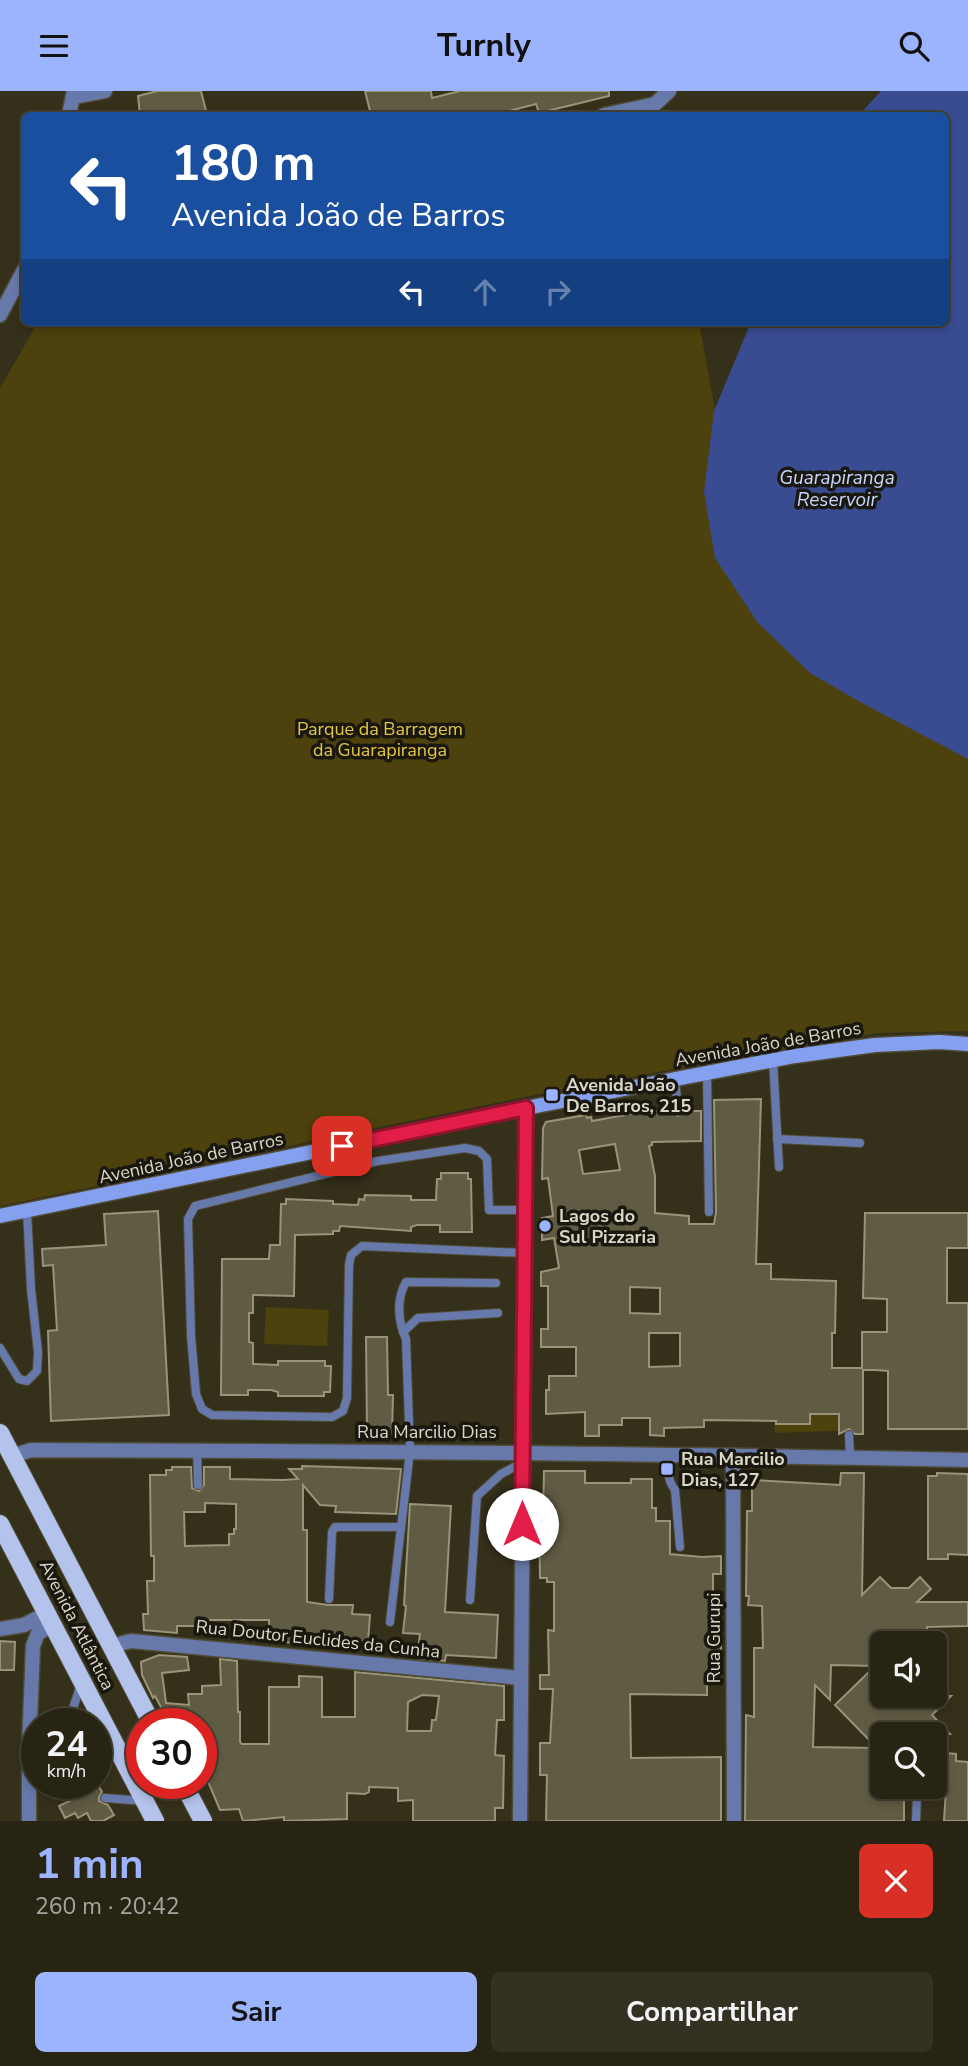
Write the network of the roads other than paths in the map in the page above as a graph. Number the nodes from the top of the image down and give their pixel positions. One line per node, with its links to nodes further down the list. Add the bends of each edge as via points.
1 (105, 91): 3 (street)
2 (669, 91): 5 (street, via 655,104)
3 (74, 94): 4 (street)
4 (70, 112)
5 (618, 112)
6 (21, 276): 7 (street)
7 (0, 315)
8 (968, 1044): 9 (street, Avenida João de Barros, via 875,1045)
9 (774, 1060): 10 (street, Avenida João de Barros); 14 (lane)
10 (707, 1073): 11 (street, Avenida João de Barros); 19 (lane)
11 (675, 1079): 12 (street, Avenida João de Barros); 13 (lane)
12 (526, 1108): 17 (street); 18 (street, Avenida João de Barros)
13 (678, 1109)
14 (777, 1139): 15 (lane); 16 (lane)
15 (860, 1143)
16 (779, 1167)
17 (521, 1210): 21 (street); 21 (lane, via 489,1210 487,1159 479,1151 466,1149 378,1161 195,1206 188,1219 188,1237 191,1336 199,1404 212,1415 332,1417 343,1411 349,1265 351,1255 362,1246)
18 (27, 1211): 20 (street, Avenida João de Barros); 25 (lane, via 37,1371 30,1380 19,1379)
19 (709, 1212)
20 (0, 1216)
21 (520, 1252): 34 (street)
22 (496, 1283): 24 (lane, via 406,1282 399,1315)
23 (498, 1313): 24 (lane, via 418,1318)
24 (403, 1332): 29 (lane)
25 (0, 1348)
26 (0, 1433): 32 (main road, Avenida Atlântica)
27 (849, 1435): 33 (lane)
28 (197, 1450): 29 (street, Rua Marcilio Dias); 32 (street, Rua Marcilio Dias, via 30,1450); 36 (lane)
29 (410, 1451): 34 (street, Rua Marcilio Dias); 38 (lane)
30 (670, 1454): 31 (street, Rua Marcilio Dias); 34 (street, Rua Marcilio Dias); 39 (lane, via 669,1483 675,1490)
31 (733, 1455): 33 (street, Rua Marcilio Dias); 58 (street, Rua Gurupi)
32 (12, 1456): 45 (main road, Avenida Atlântica)
33 (850, 1457): 35 (street, Rua Marcilio Dias)
34 (522, 1458): 41 (lane, via 477,1496); 46 (street)
35 (968, 1460)
36 (198, 1485)
37 (0, 1524): 42 (main road, Avenida Atlântica)
38 (401, 1527): 40 (lane, via 335,1527); 43 (lane)
39 (680, 1547)
40 (329, 1599)
41 (470, 1600)
42 (50, 1619): 44 (street); 47 (main road, Avenida Atlântica); 54 (street, via 33,1646)
43 (390, 1622)
44 (0, 1629)
45 (111, 1646): 46 (street, Rua Doutor Euclides da Cunha, via 131,1641); 49 (main road, Avenida Atlântica)
46 (521, 1678): 57 (street)
47 (82, 1682): 48 (lane); 53 (main road, Avenida Atlântica)
48 (73, 1708)
49 (144, 1708)
50 (112, 1799): 53 (lane)
51 (191, 1799): 56 (main road)
52 (917, 1799): 59 (lane)
53 (144, 1801): 55 (main road, Avenida Atlântica)
54 (29, 1821)
55 (155, 1821)
56 (203, 1821)
57 (520, 1821)
58 (734, 1821)
59 (916, 1821)

